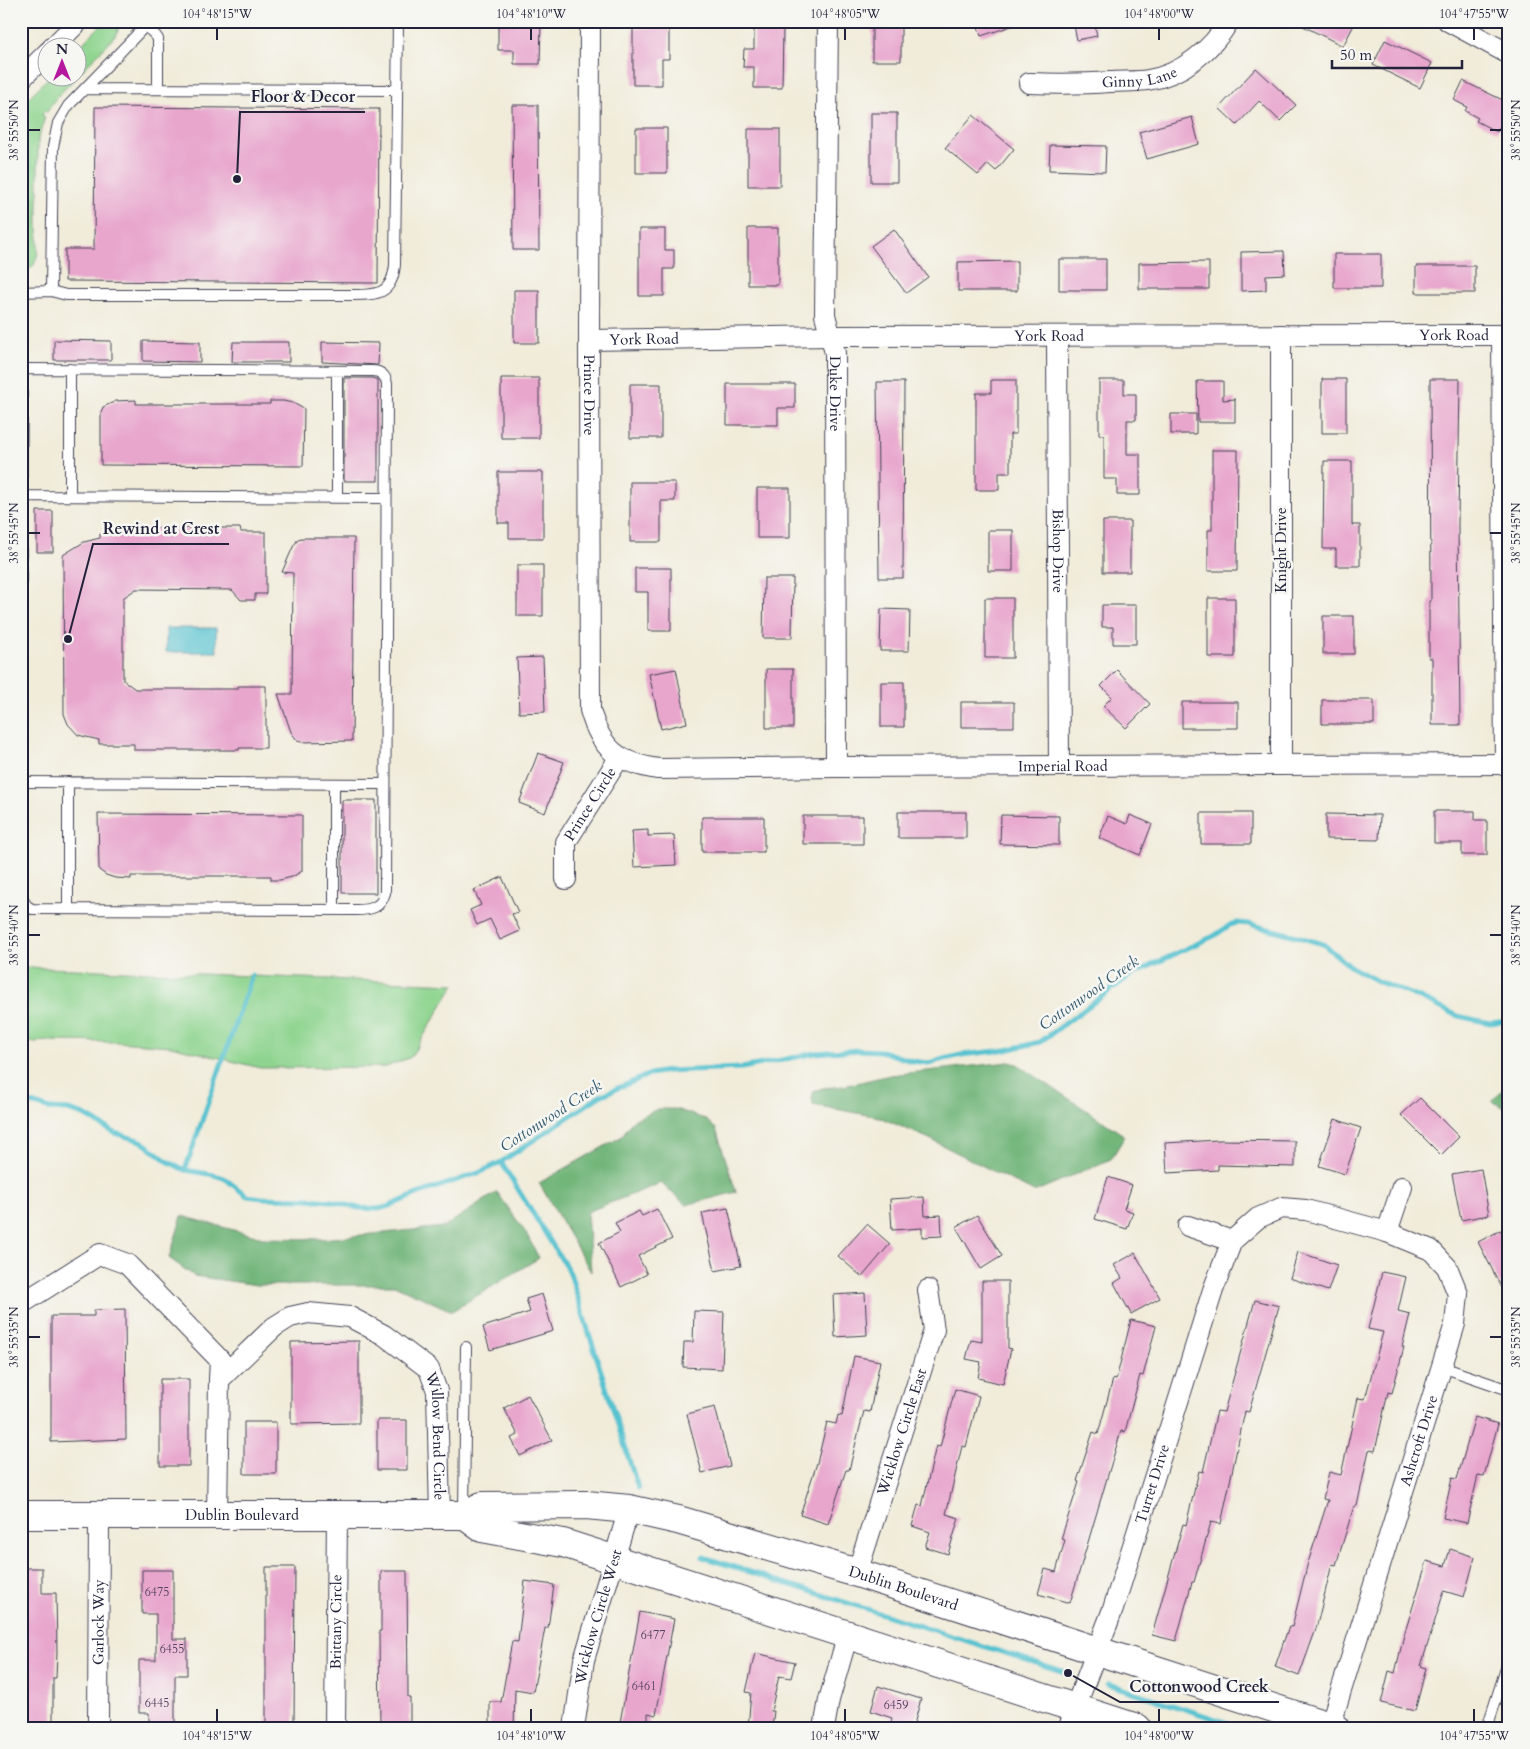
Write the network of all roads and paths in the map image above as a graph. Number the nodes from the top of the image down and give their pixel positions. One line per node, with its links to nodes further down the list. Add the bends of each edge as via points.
1 (79, 21): 8 (street)
2 (398, 21): 15 (lane)
3 (590, 21): 22 (street, Prince Drive)
4 (828, 21): 20 (street, Duke Drive, via 825,315)
5 (1229, 21): 12 (street, Ginny Lane, via 1193,61 1164,75 1148,80)
6 (1448, 21): 9 (street)
7 (146, 23): 13 (lane); 14 (lane, via 158,40)
8 (62, 38)
9 (1509, 54)
10 (38, 62): 11 (street)
11 (21, 79)
12 (1029, 84)
13 (85, 89): 14 (lane); 16 (lane, via 68,106 54,135)
14 (158, 89): 15 (lane)
15 (397, 90): 16 (lane, via 395,265 390,284 382,292 353,296 66,295)
16 (51, 291): 17 (lane)
17 (21, 292)
18 (1281, 335): 19 (street, York Road); 21 (street, York Road); 33 (street, Knight Drive)
19 (1505, 335): 32 (street)
20 (830, 336): 21 (street, York Road); 22 (street, York Road); 35 (street, Duke Drive, via 835,353)
21 (1057, 336): 34 (street, Bishop Drive)
22 (589, 340): 31 (street, Prince Drive, via 590,710 603,742)
23 (22, 369): 24 (lane); 26 (lane)
24 (70, 369): 25 (lane); 27 (lane)
25 (337, 371): 28 (lane); 29 (lane, via 377,371 387,380)
26 (22, 496): 27 (lane); 30 (lane)
27 (70, 496): 28 (lane)
28 (337, 497): 29 (lane)
29 (386, 498): 39 (lane)
30 (21, 582)
31 (619, 758): 35 (street, Imperial Road, via 658,769); 40 (street, Prince Circle, via 566,842)
32 (1507, 764): 33 (street, Imperial Road)
33 (1281, 765): 34 (street, Imperial Road)
34 (1058, 766): 35 (street, Imperial Road)
35 (836, 767)
36 (21, 782): 37 (lane)
37 (68, 782): 38 (lane); 42 (lane)
38 (334, 784): 39 (lane); 43 (lane)
39 (385, 784): 43 (lane, via 383,900 369,910)
40 (566, 879)
41 (21, 897): 42 (lane, via 32,909)
42 (68, 909): 43 (lane)
43 (334, 910)
44 (1402, 1187): 46 (street)
45 (1188, 1226): 47 (street)
46 (1387, 1232): 47 (street, Turret Drive, via 1306,1210 1281,1208 1258,1218); 51 (street, Ashcroft Drive, via 1431,1250 1447,1267 1458,1294 1455,1324)
47 (1232, 1240): 63 (street, Turret Drive)
48 (928, 1290): 61 (street, Wicklow Circle East, via 934,1330)
49 (21, 1304): 52 (street, via 100,1254 127,1264 220,1360)
50 (466, 1347): 58 (lane)
51 (1442, 1367): 53 (lane); 66 (street, Ashcroft Drive)
52 (219, 1380): 56 (street); 58 (street, Willow Bend Circle, via 274,1326 290,1317 308,1313 350,1317 384,1335 428,1369 437,1391)
53 (1509, 1390)
54 (629, 1509): 58 (main road, Dublin Boulevard, via 586,1505 482,1506); 60 (street, Wicklow Circle West); 61 (main road, Dublin Boulevard, via 678,1520)
55 (21, 1515): 59 (main road, Dublin Boulevard)
56 (217, 1515): 57 (main road, Dublin Boulevard); 59 (main road, Dublin Boulevard)
57 (337, 1515): 58 (main road, Dublin Boulevard); 68 (street, Brittany Circle)
58 (452, 1515): 60 (main road, via 482,1528 563,1543)
59 (99, 1516): 67 (street, Garlock Way)
60 (614, 1560): 62 (main road); 69 (street, Wicklow Circle West, via 584,1660)
61 (856, 1573): 63 (main road, Dublin Boulevard)
62 (848, 1634): 65 (main road); 70 (street)
63 (1097, 1651): 65 (street, Turret Drive); 66 (main road, Dublin Boulevard)
64 (1509, 1658): 72 (lane)
65 (1072, 1718): 71 (main road)
66 (1332, 1727)
67 (98, 1728)
68 (335, 1728)
69 (574, 1728)
70 (824, 1728)
71 (1137, 1728)
72 (1487, 1728)

